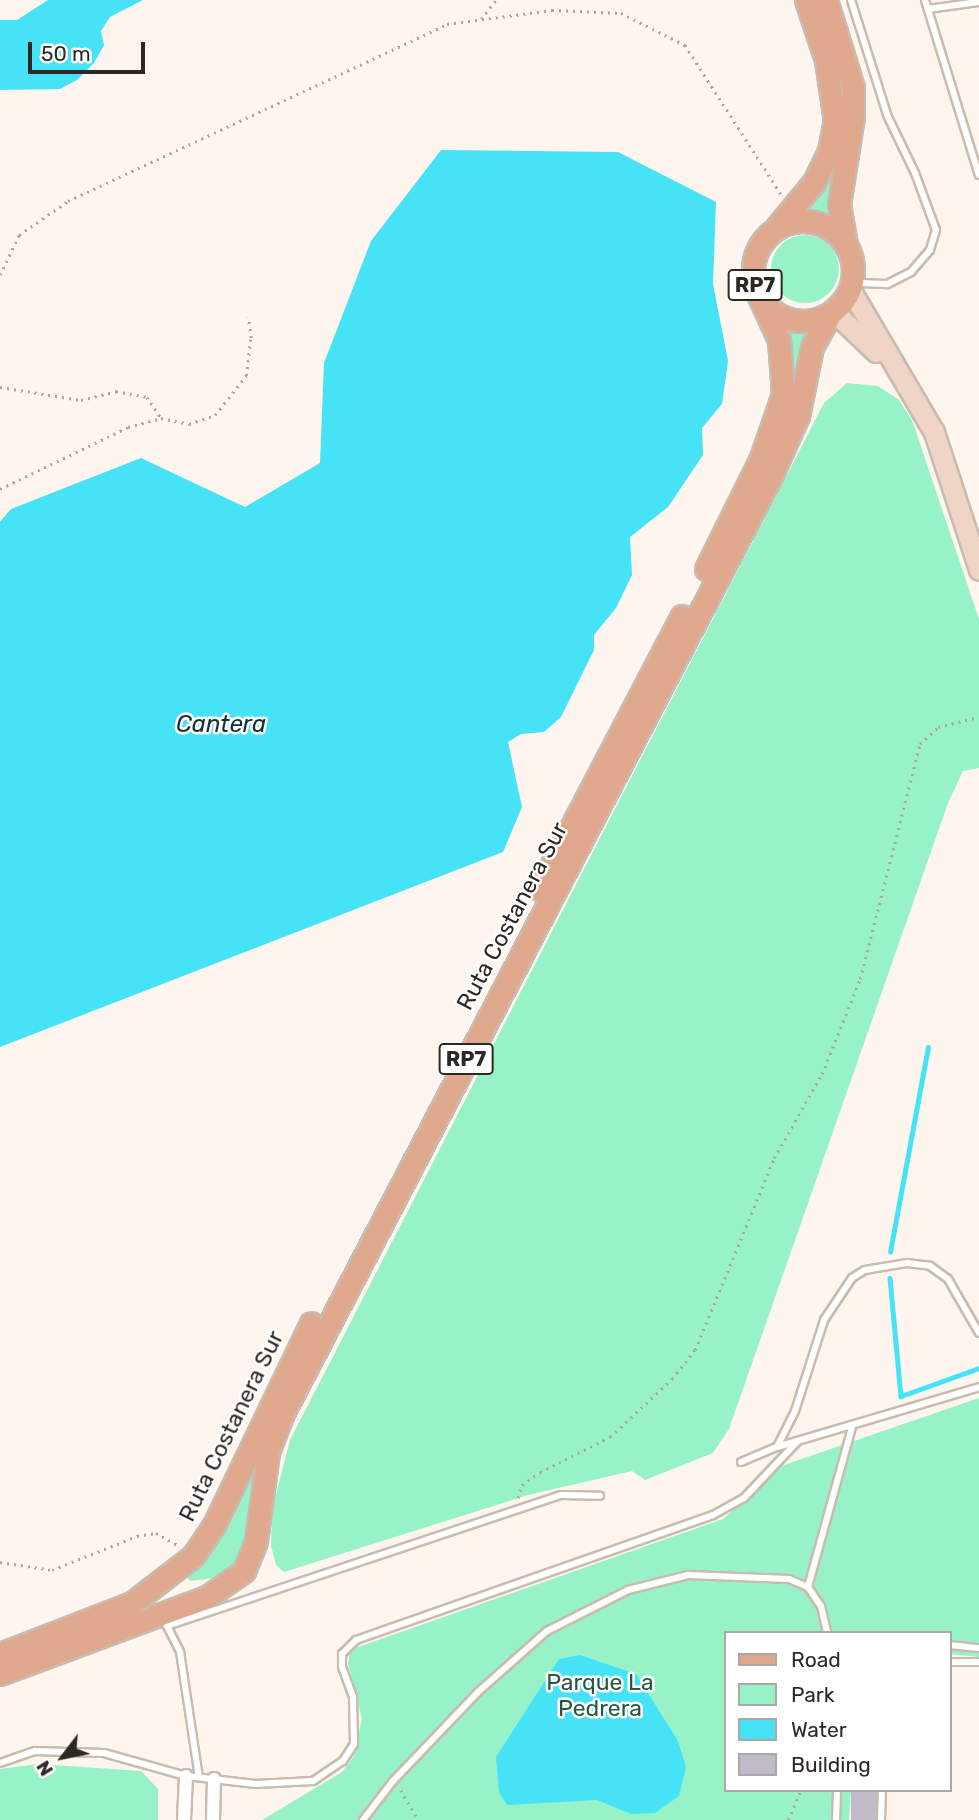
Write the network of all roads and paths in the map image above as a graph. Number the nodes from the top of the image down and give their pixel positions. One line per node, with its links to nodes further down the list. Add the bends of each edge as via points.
1 (496, 0): 8 (path)
2 (806, 0): 10 (main road, Ruta Costanera Sur / RP7, via 828,70 835,121 819,172)
3 (826, 0): 12 (main road, via 853,88 839,204)
4 (851, 0): 14 (lane, via 888,117 936,230 930,250 911,272 887,284)
5 (925, 0): 7 (lane)
6 (979, 2): 7 (lane)
7 (928, 9): 9 (lane)
8 (481, 19): 10 (path, via 552,10 621,13 685,45); 13 (path, via 447,24 68,201 19,235)
9 (979, 176)
10 (792, 212): 11 (main road, Ruta Costanera Sur / RP7)
11 (772, 231): 12 (main road, via 804,220 835,232); 15 (main road, Ruta Costanera Sur / RP7, via 754,259)
12 (846, 245): 14 (main road, via 853,270)
13 (0, 275)
14 (851, 286): 16 (main road, Ruta Costanera Sur / RP7); 19 (street, via 873,335)
15 (757, 292): 16 (main road, RP7, via 773,311 795,321); 32 (main road, Ruta Costanera Sur / RP7, via 779,340 783,368 783,394 761,458 296,1352 214,1525)
16 (832, 313): 19 (street); 36 (main road, Ruta Costanera Sur / RP7, via 813,347 798,416 772,474 283,1413 265,1463 251,1559 231,1583)
17 (248, 317): 20 (path, via 251,338 246,376 215,415 189,424)
18 (0, 387): 20 (path, via 81,400 116,391 147,397)
19 (918, 400): 22 (street, via 947,464)
20 (162, 418): 21 (path, via 128,427)
21 (0, 489)
22 (979, 570)
23 (979, 717): 31 (path, via 939,727 920,744 860,979 822,1074 774,1158 695,1350 672,1379 610,1437 522,1485)
24 (979, 1333): 28 (lane, via 948,1279 930,1266 907,1263 865,1270 845,1287 824,1320)
25 (979, 1387): 26 (lane)
26 (852, 1427): 27 (lane); 34 (lane)
27 (797, 1442): 28 (lane); 46 (lane, via 744,1498 713,1515 356,1640 342,1654 353,1697 354,1744 330,1772 299,1784)
28 (777, 1447): 29 (lane)
29 (741, 1462)
30 (600, 1496): 31 (lane, via 576,1493)
31 (515, 1511): 36 (lane)
32 (193, 1556): 33 (path, via 156,1533 137,1536 52,1570); 35 (main road, Ruta Costanera Sur / RP7)
33 (0, 1562)
34 (808, 1587): 37 (lane, via 821,1606); 47 (lane, via 789,1579 688,1575 628,1590 547,1631 478,1692)
35 (146, 1595): 36 (lane); 40 (main road, Ruta Costanera Sur / RP7, via 85,1624)
36 (164, 1621): 43 (main road, Ruta Costanera Sur / RP7); 45 (lane, via 180,1652)
37 (827, 1631)
38 (951, 1645): 39 (lane)
39 (979, 1648)
40 (0, 1654)
41 (951, 1662): 42 (lane)
42 (979, 1662)
43 (0, 1674)
44 (0, 1763): 45 (lane, via 35,1751 104,1753)
45 (193, 1776): 46 (lane); 51 (street)
46 (214, 1779): 52 (street)
47 (393, 1781): 53 (lane); 54 (path)
48 (801, 1792): 55 (path)
49 (837, 1792): 56 (lane)
50 (882, 1792): 57 (lane)
51 (184, 1820)
52 (213, 1820)
53 (363, 1820)
54 (418, 1820)
55 (788, 1820)
56 (836, 1820)
57 (881, 1820)

